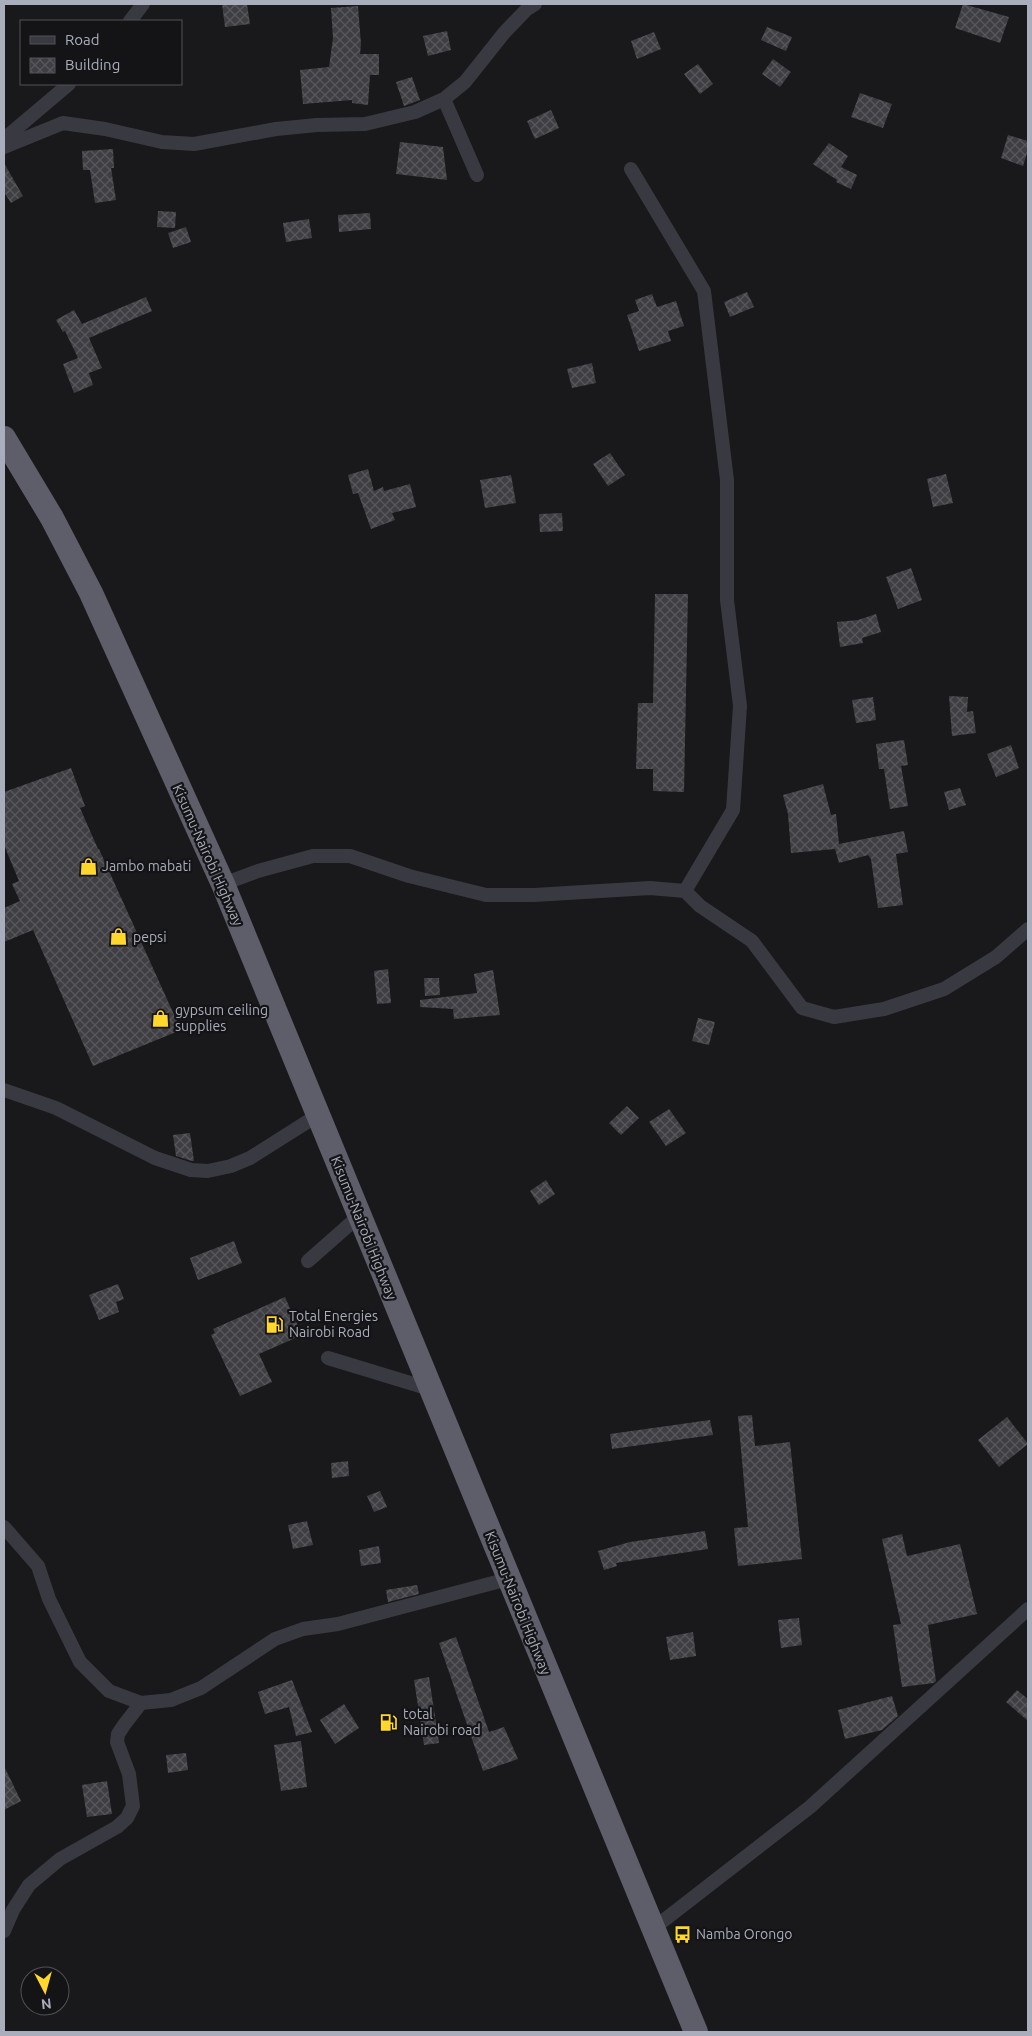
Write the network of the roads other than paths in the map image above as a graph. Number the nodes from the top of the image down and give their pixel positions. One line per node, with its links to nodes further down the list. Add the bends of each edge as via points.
1 (143, 4): 3 (street)
2 (535, 4): 5 (street, via 504,33 465,82)
3 (131, 20)
4 (68, 85): 6 (street)
5 (444, 99): 7 (street, via 415,112 365,124 276,129 194,144 162,142 105,128 63,123); 9 (street)
6 (4, 139)
7 (4, 147)
8 (631, 168): 12 (street, via 704,291 727,480 727,600 740,706 733,810)
9 (477, 175)
10 (4, 438): 11 (highway, Kisumu-Nairobi Highway, via 52,518 90,593)
11 (223, 884): 12 (street, via 313,856 350,856 409,876 486,895 650,888); 15 (highway, Kisumu-Nairobi Highway)
12 (685, 891): 13 (street, via 700,906 752,940 802,1008 834,1017 884,1009 944,988 996,957)
13 (1028, 929)
14 (4, 1090): 15 (street, via 56,1108 155,1158 191,1170 208,1171 250,1158)
15 (318, 1115): 16 (highway, Kisumu-Nairobi Highway)
16 (359, 1216): 17 (street); 19 (highway, Kisumu-Nairobi Highway)
17 (308, 1261)
18 (328, 1358): 19 (street)
19 (430, 1389): 21 (highway, Kisumu-Nairobi Highway)
20 (4, 1527): 23 (street, via 38,1566 49,1599 80,1662 109,1691)
21 (508, 1579): 23 (street, via 338,1624 303,1629 275,1639 201,1688 171,1700); 24 (highway, Kisumu-Nairobi Highway)
22 (1028, 1609): 24 (street, via 810,1807)
23 (141, 1703): 25 (street, via 118,1734 117,1742 129,1774 133,1806 127,1818 60,1859 29,1885)
24 (654, 1928): 26 (highway, Kisumu-Nairobi Highway)
25 (4, 1931)
26 (696, 2032)

